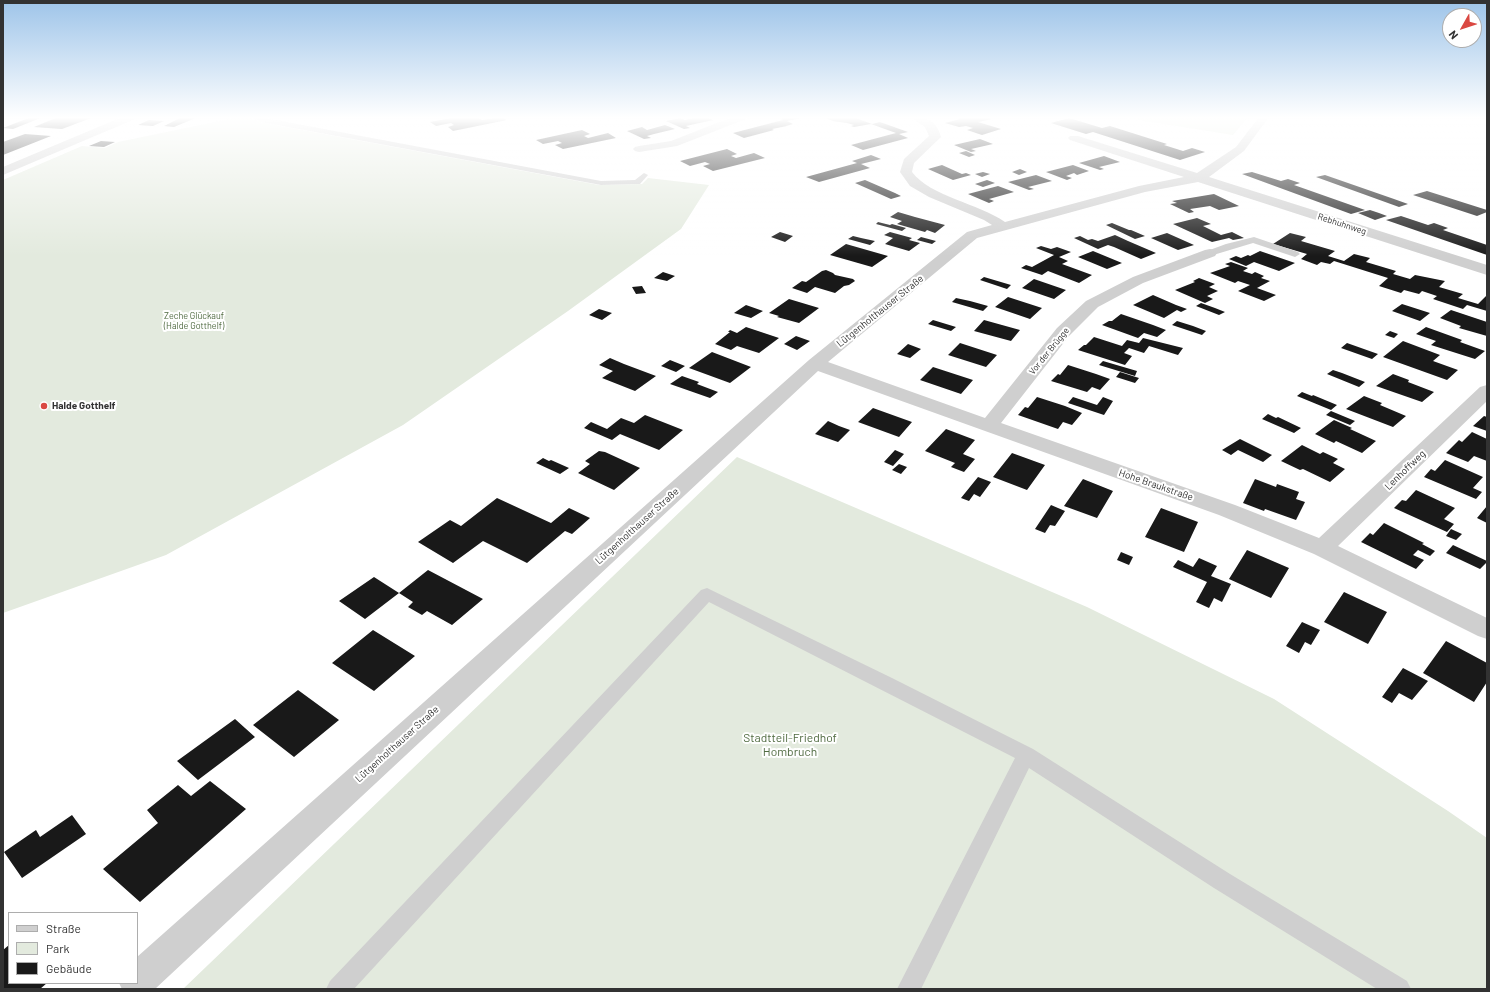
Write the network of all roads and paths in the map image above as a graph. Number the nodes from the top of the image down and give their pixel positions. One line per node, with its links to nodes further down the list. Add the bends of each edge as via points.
1 (19, 163): 6 (street)
2 (495, 163): 7 (lane, via 601,183 637,182)
3 (908, 163): 9 (street, via 906,172 914,183 989,217)
4 (1152, 163): 8 (street)
5 (1220, 163): 8 (street, Lütgenholthauser Straße)
6 (3, 170)
7 (644, 175)
8 (1197, 178): 9 (street, Lütgenholthauser Straße, via 1143,189); 12 (street, Rebhuhnweg)
9 (1003, 227): 13 (street, Lütgenholthauser Straße, via 972,235)
10 (1210, 253): 11 (lane, via 1254,240); 15 (street, Vor der Brügge, via 1138,280 1092,304 1063,332)
11 (1295, 254)
12 (1487, 270)
13 (814, 364): 15 (street, Hohe Braukstraße); 19 (street, Lütgenholthauser Straße)
14 (1487, 392): 16 (street, Lenhoffweg)
15 (989, 426): 16 (street, Hohe Braukstraße, via 1227,510)
16 (1322, 548): 17 (street, Hohe Braukstraße)
17 (1487, 629)
18 (1026, 755): 20 (lane, via 708,594); 21 (lane); 22 (lane, via 1222,881)
19 (138, 980)
20 (338, 989)
21 (909, 989)
22 (1399, 989)

